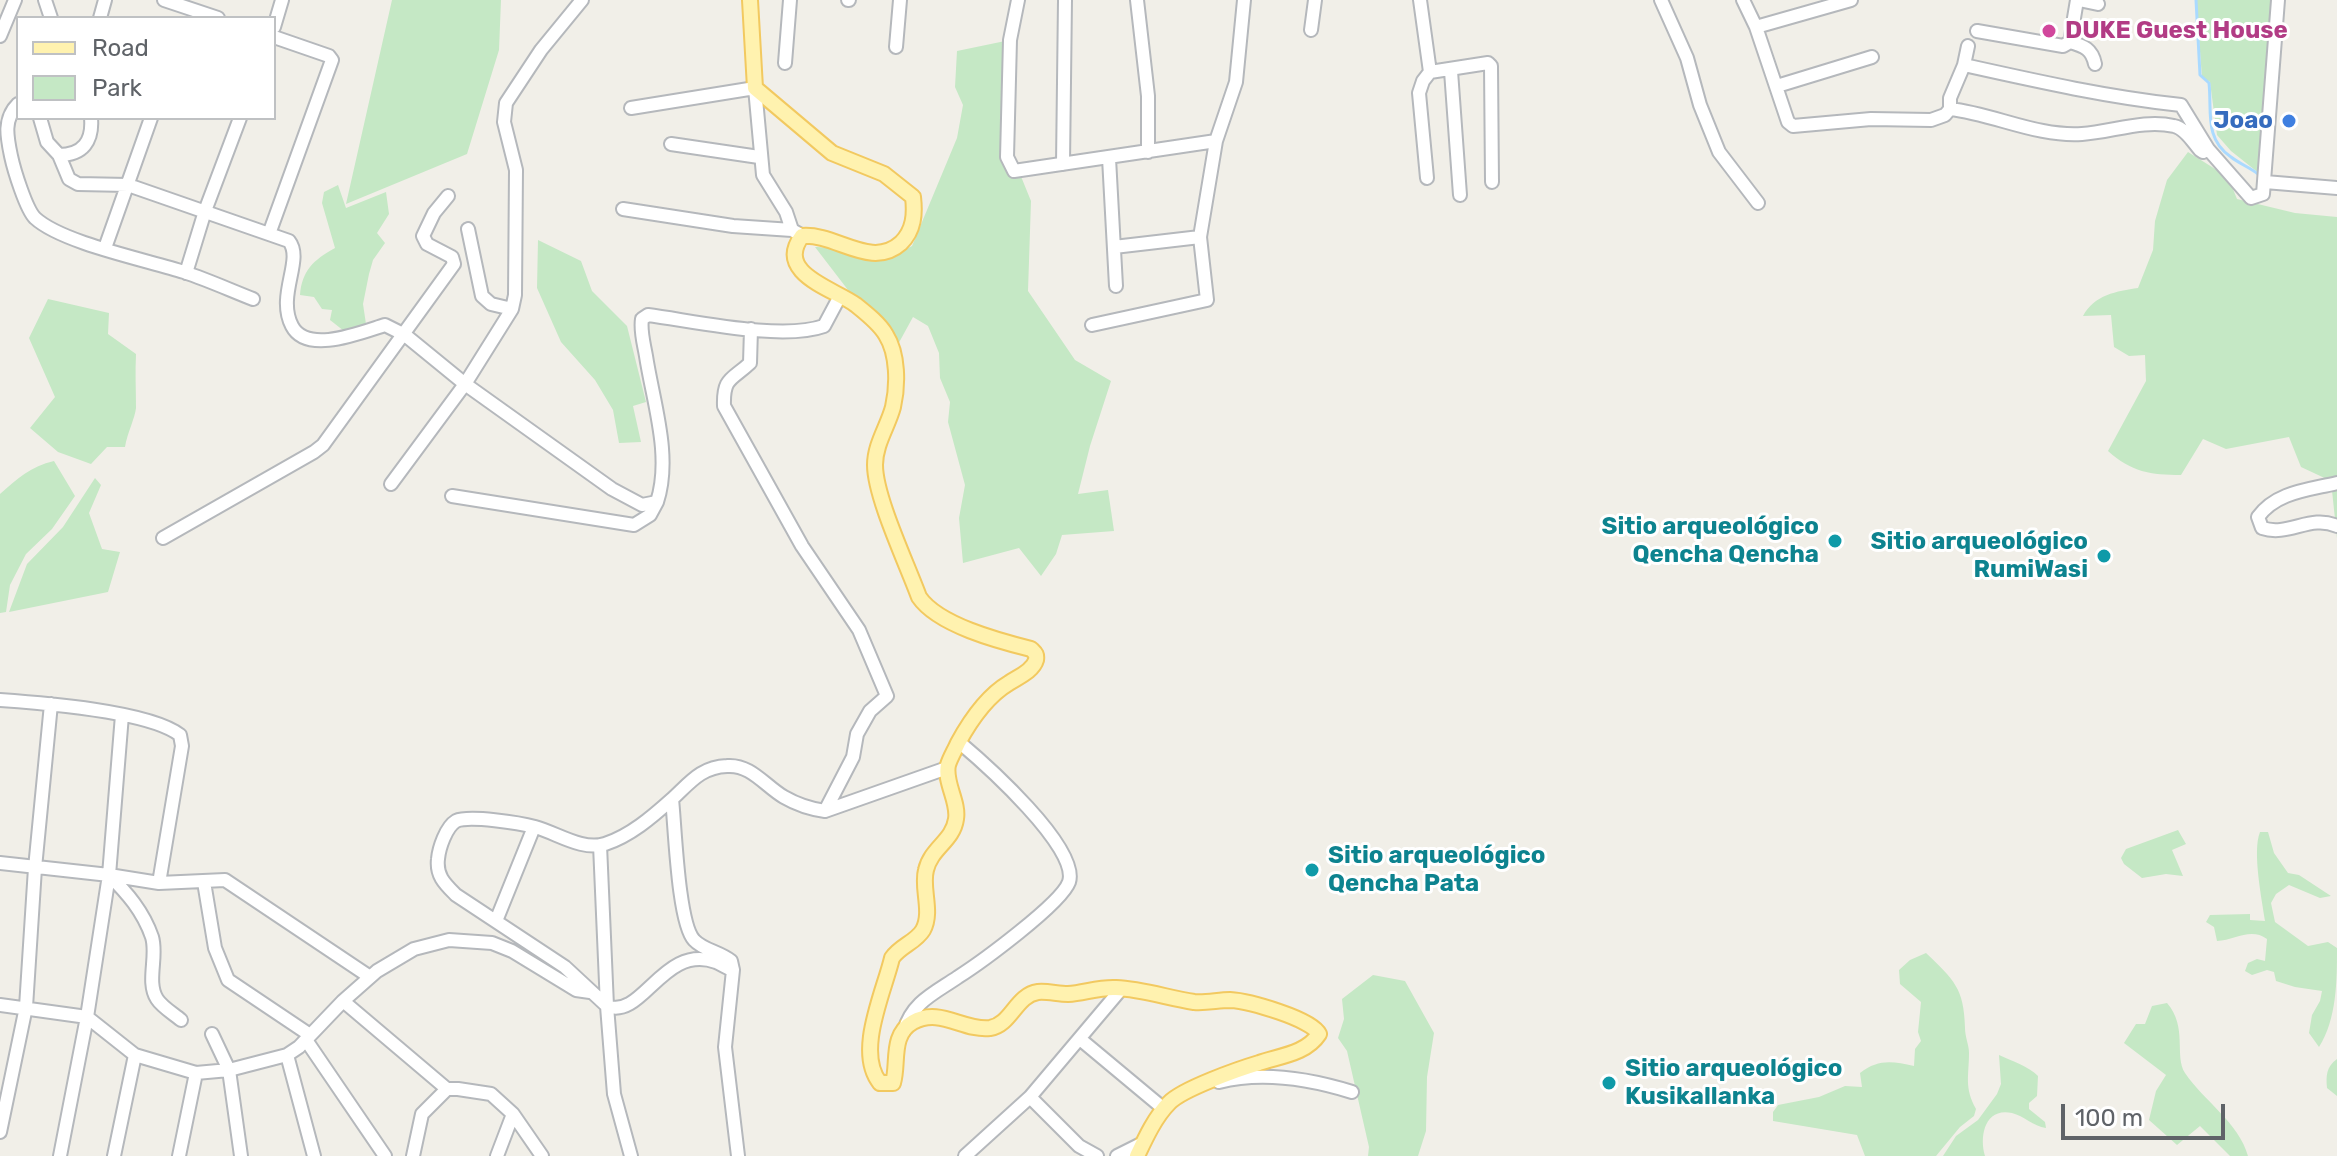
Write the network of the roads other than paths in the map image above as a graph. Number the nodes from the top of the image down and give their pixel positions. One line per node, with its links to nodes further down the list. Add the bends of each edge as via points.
1 (15, 0): 25 (street)
2 (164, 0): 20 (street)
3 (282, 0): 21 (street)
4 (582, 0): 73 (street, via 506,103 504,122 516,170)
5 (750, 0): 36 (main road)
6 (790, 0): 31 (street)
7 (900, 0): 29 (street)
8 (1018, 0): 52 (street, via 1010,40 1007,157 1014,171)
9 (1065, 0): 52 (street)
10 (1137, 0): 48 (street, via 1148,96)
11 (1244, 0): 45 (street, via 1236,82)
12 (1315, 0): 23 (street)
13 (1420, 0): 35 (street)
14 (1661, 0): 60 (street, via 1719,152)
15 (1743, 0): 22 (street)
16 (1851, 0): 22 (street)
17 (2078, 0): 19 (street); 27 (street)
18 (2278, 0): 55 (street)
19 (2098, 4)
20 (188, 13)
21 (276, 20)
22 (1756, 27): 37 (street)
23 (1311, 30)
24 (1977, 31): 27 (street, via 2058,46)
25 (0, 36)
26 (276, 38): 65 (street, via 332,60)
27 (2068, 43): 32 (street, via 2087,48)
28 (1968, 46): 33 (street)
29 (896, 47)
30 (1872, 57): 37 (street)
31 (785, 63)
32 (2095, 64)
33 (1964, 65): 40 (street); 47 (street, via 2145,103 2181,105)
34 (1451, 71): 35 (street); 54 (street, via 1491,66); 58 (street)
35 (1430, 72): 53 (street, via 1419,93)
36 (754, 84): 39 (street); 50 (street); 64 (main road, via 832,153 884,174 913,197 915,212 906,238 884,253 870,255)
37 (1777, 86): 40 (street, via 1788,122 1799,127 1871,119 1931,120)
38 (16, 107): 68 (street, via 7,121 7,138 32,215 58,232)
39 (631, 108)
40 (1950, 109): 47 (street, via 2081,134 2172,125 2203,152)
41 (41, 120): 49 (street, via 47,142)
42 (91, 120): 49 (street, via 84,148)
43 (150, 120): 56 (street)
44 (239, 120): 62 (street)
45 (1216, 141): 48 (street); 66 (street)
46 (671, 144): 50 (street)
47 (2208, 149): 55 (street, via 2251,198 2263,194)
48 (1148, 152): 51 (street)
49 (59, 155): 56 (street, via 69,179 78,184)
50 (759, 157): 64 (street, via 763,175)
51 (1109, 158): 52 (street); 67 (street)
52 (1063, 164)
53 (1427, 178)
54 (1492, 182)
55 (2265, 182): 57 (street)
56 (128, 185): 62 (street); 68 (street)
57 (2337, 188)
58 (1460, 195)
59 (448, 196): 76 (street, via 423,236 454,264)
60 (1758, 203)
61 (623, 209): 64 (street)
62 (205, 211): 65 (street); 69 (street)
63 (468, 229): 73 (street, via 482,296)
64 (797, 233): 71 (main road, via 794,252 799,265 811,281)
65 (269, 234): 76 (street, via 294,248 285,300 295,331 322,341 385,325)
66 (1200, 237): 67 (street); 74 (street, via 1207,300)
67 (1114, 247): 70 (street)
68 (105, 248): 69 (street)
69 (186, 273): 72 (street)
70 (1116, 286)
71 (840, 296): 75 (street, via 828,321 815,329); 87 (main road, via 880,328 894,356 893,405 875,464 877,486 919,597 938,615 1035,653 1027,672 997,691)
72 (253, 299)
73 (512, 309): 77 (street)
74 (1092, 325)
75 (751, 329): 81 (street, via 648,315 642,319 659,421 662,486); 90 (street, via 750,363 729,378 724,406 802,546 859,630 887,696 870,711 857,734 853,757)
76 (405, 335): 77 (street); 83 (street, via 323,445)
77 (465, 384): 79 (street); 81 (street, via 612,489 642,505)
78 (2337, 483): 82 (street, via 2285,495 2258,517 2262,528 2275,532 2312,522)
79 (391, 484)
80 (452, 496): 81 (street, via 634,525 650,515)
81 (657, 502)
82 (2337, 526)
83 (163, 538)
84 (0, 700): 85 (street)
85 (51, 704): 86 (street); 94 (street)
86 (122, 715): 95 (street); 97 (street, via 172,728 180,735)
87 (959, 742): 88 (main road); 109 (street, via 1040,818 1063,850 1069,882 1038,916 917,1004)
88 (947, 768): 90 (street); 109 (main road, via 956,824 926,865 923,931 892,958 878,1004 871,1055 880,1083 893,1083 897,1041)
89 (672, 799): 90 (street, via 697,774 730,765 749,770 784,797); 92 (street, via 622,838); 99 (street, via 690,936 731,961)
90 (825, 811)
91 (534, 827): 92 (street); 98 (street); 98 (street, via 468,818 448,830 438,855 442,881)
92 (600, 845): 105 (street)
93 (0, 863): 94 (street)
94 (35, 868): 95 (street); 106 (street)
95 (109, 875): 97 (street); 107 (street); 108 (street, via 135,902 151,936 157,999)
96 (204, 882): 97 (street); 100 (street, via 225,880); 111 (street, via 215,948 228,980)
97 (159, 883)
98 (496, 921): 102 (street, via 565,967)
99 (733, 970): 105 (street, via 714,961 686,962 663,973 626,1007); 135 (street, via 725,1047)
100 (370, 977): 102 (street, via 400,956 449,940 492,943 576,990); 103 (street)
101 (1122, 988): 109 (main road, via 1029,995 990,1028 933,1016); 112 (street); 118 (main road, via 1196,1002 1249,1003 1318,1030 1314,1042 1303,1049)
102 (590, 992): 105 (street)
103 (343, 1001): 111 (street); 117 (street)
104 (0, 1005): 106 (street)
105 (607, 1006): 134 (street, via 614,1094)
106 (26, 1007): 107 (street); 123 (street)
107 (87, 1017): 113 (street); 125 (street)
108 (181, 1020)
109 (904, 1031)
110 (212, 1034): 115 (street)
111 (308, 1038): 114 (street); 130 (street)
112 (1080, 1039): 120 (street); 121 (street)
113 (135, 1055): 116 (street); 126 (street)
114 (287, 1055): 115 (street); 129 (street)
115 (229, 1070): 116 (street); 128 (street)
116 (196, 1073): 127 (street)
117 (447, 1089): 122 (street, via 491,1094); 131 (street, via 422,1114)
118 (1193, 1089): 119 (street, via 1268,1077); 121 (main road)
119 (1352, 1092)
120 (1030, 1097): 136 (street); 137 (street, via 1079,1146)
121 (1164, 1109): 124 (main road)
122 (513, 1114): 132 (street); 133 (street)
123 (0, 1132)
124 (1140, 1149): 138 (street)
125 (60, 1156)
126 (114, 1156)
127 (179, 1156)
128 (241, 1156)
129 (314, 1156)
130 (385, 1156)
131 (413, 1156)
132 (497, 1156)
133 (542, 1156)
134 (631, 1156)
135 (738, 1156)
136 (965, 1156)
137 (1097, 1156)
138 (1117, 1156)

